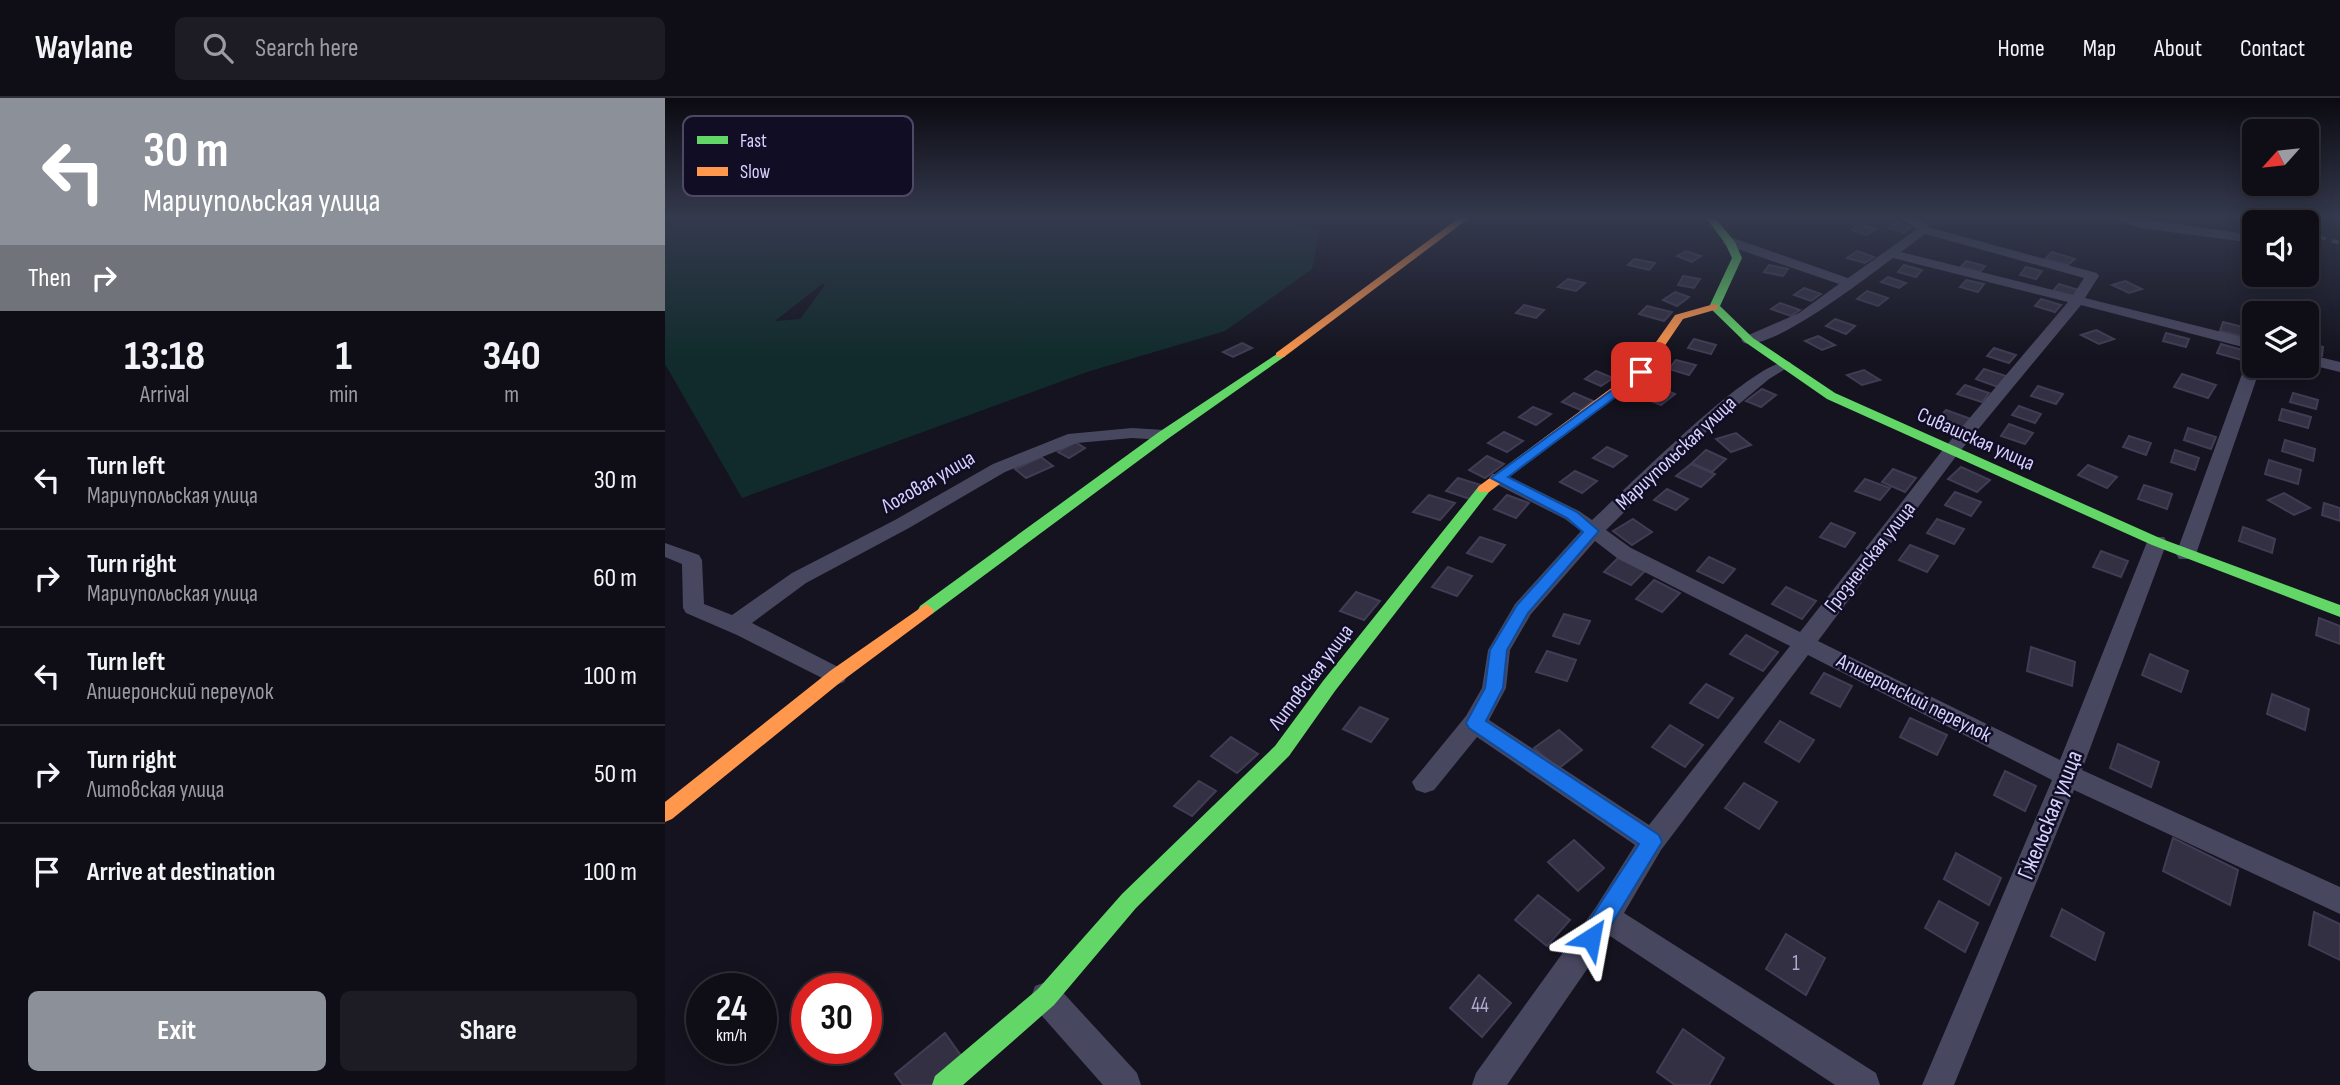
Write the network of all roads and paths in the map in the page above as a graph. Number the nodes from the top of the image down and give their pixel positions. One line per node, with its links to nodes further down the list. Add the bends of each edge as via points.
1 (1403, 264): 16 (street)
2 (1735, 264): 9 (street, via 1713,298)
3 (1795, 264): 7 (street)
4 (1876, 264): 7 (street)
5 (1929, 264): 8 (street)
6 (2048, 264): 8 (street, Грозненская улица, via 2092,276)
7 (1850, 283): 10 (street, via 1804,316)
8 (2076, 302): 11 (street); 17 (street, Грозненская улица)
9 (1714, 307): 10 (street, Сивашская улица); 18 (street, Литовская улица, via 1679,317 1641,372)
10 (1749, 340): 13 (street, Сивашская улица)
11 (2242, 342)
12 (2319, 362): 14 (street)
13 (1784, 365): 17 (street, Сивашская улица, via 1831,396); 19 (street, Мариупольская улица, via 1763,376 1702,426)
14 (2340, 367)
15 (2249, 378): 22 (street)
16 (1164, 435): 24 (street, Логовая улица, via 1074,438 999,468 799,578); 26 (street)
17 (1951, 451): 20 (street, Сивашская улица); 25 (street, Грозненская улица)
18 (1498, 478): 19 (street, Апшеронский переулок, via 1548,501); 34 (street, Литовская улица, via 1484,489 1282,751 1129,901)
19 (1592, 531): 25 (street, Апшеронский переулок, via 1624,554); 27 (street, Мариупольская улица, via 1523,609 1499,650 1494,688)
20 (2157, 542): 22 (street, Сивашская улица); 28 (street, Гжельская улица)
21 (665, 550): 24 (street, via 692,560 694,608)
22 (2186, 554): 23 (street, Сивашская улица)
23 (2340, 611)
24 (734, 625): 26 (street)
25 (1804, 642): 28 (street, Апшеронский переулок); 31 (street, Грозненская улица)
26 (836, 676): 30 (street)
27 (1475, 723): 29 (street, Мариупольская улица); 31 (street)
28 (2067, 775): 32 (street, Апшеронский переулок); 39 (street, Гжельская улица)
29 (1425, 782)
30 (665, 813)
31 (1652, 842): 33 (street)
32 (2340, 901)
33 (1606, 917): 37 (street); 38 (street)
34 (1046, 997): 35 (street, Литовская улица); 36 (street)
35 (943, 1085)
36 (1125, 1085)
37 (1488, 1085)
38 (1864, 1085)
39 (1938, 1085)

